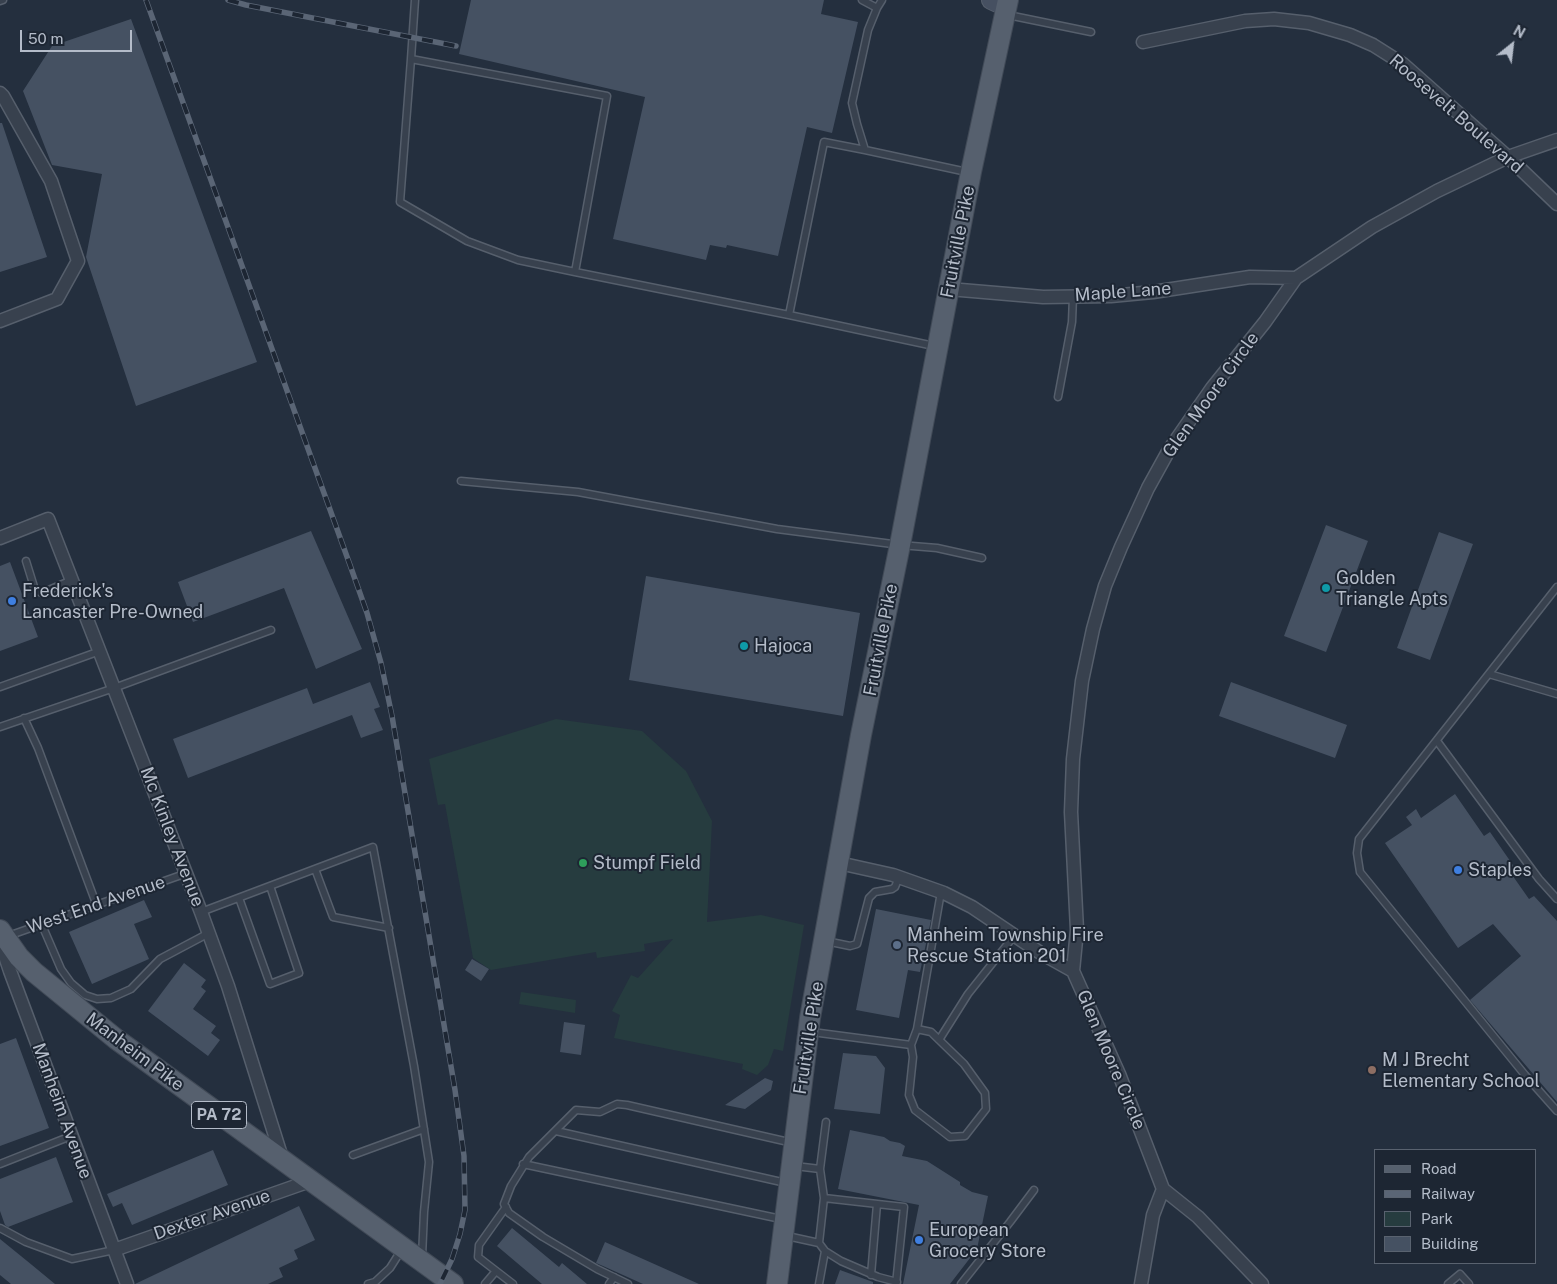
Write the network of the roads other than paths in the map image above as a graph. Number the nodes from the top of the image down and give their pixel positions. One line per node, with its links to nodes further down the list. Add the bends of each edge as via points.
1 (415, 0): 8 (lane)
2 (862, 0): 5 (lane)
3 (882, 0): 5 (lane)
4 (1002, 5): 6 (lane); 13 (main road, Fruitville Pike)
5 (877, 8): 11 (lane, via 868,30 852,103)
6 (1091, 32)
7 (1143, 42): 12 (street, Roosevelt Boulevard, via 1245,20 1274,19 1332,28 1373,45 1403,64)
8 (411, 59): 15 (lane, via 400,202 468,241 518,260); 15 (lane, via 607,96)
9 (1, 95): 20 (street, via 51,181 78,261 57,299)
10 (1557, 140): 12 (street, Glen Moore Circle)
11 (865, 150): 13 (lane); 19 (lane, via 824,142)
12 (1508, 157): 14 (street, Roosevelt Boulevard); 16 (street, Glen Moore Circle, via 1372,226)
13 (971, 172): 17 (main road, Fruitville Pike)
14 (1557, 204)
15 (575, 272): 19 (lane)
16 (1296, 278): 18 (street, Maple Lane, via 1250,277 1153,292); 55 (street, Glen Moore Circle, via 1169,450 1137,509 1106,586 1082,681 1074,750 1071,812 1077,930)
17 (949, 289): 18 (street, Maple Lane, via 1043,297); 21 (main road, Fruitville Pike)
18 (1074, 296): 22 (lane)
19 (789, 315): 21 (lane)
20 (0, 320)
21 (938, 347): 25 (main road, Fruitville Pike)
22 (1058, 397)
23 (462, 481): 25 (lane, via 578,492 777,529)
24 (0, 538): 28 (street, Mc Kinley Avenue, via 48,519)
25 (900, 545): 26 (lane, via 937,548); 39 (main road, Fruitville Pike)
26 (982, 558)
27 (26, 561): 28 (lane, via 35,590 42,593)
28 (72, 580): 31 (street, Mc Kinley Avenue)
29 (1557, 587): 32 (lane)
30 (271, 630): 34 (lane)
31 (100, 651): 33 (lane); 34 (street, Mc Kinley Avenue)
32 (1489, 674): 35 (lane); 38 (lane)
33 (0, 687)
34 (114, 688): 36 (lane); 41 (street, Mc Kinley Avenue)
35 (1557, 694)
36 (24, 718): 37 (lane); 47 (lane)
37 (0, 727)
38 (1437, 740): 46 (lane); 60 (lane, via 1360,839 1357,853 1360,872)
39 (839, 863): 42 (street); 54 (main road, Fruitville Pike)
40 (315, 869): 43 (lane); 50 (lane, via 333,917); 50 (lane, via 373,847)
41 (187, 873): 47 (lane, West End Avenue); 48 (street, Mc Kinley Avenue)
42 (899, 876): 44 (street); 54 (lane, via 892,890 878,891 869,898 857,944 850,946)
43 (270, 886): 45 (lane); 45 (lane, via 299,972 270,984)
44 (942, 892): 53 (street, via 972,907); 56 (lane)
45 (239, 898): 48 (lane)
46 (1557, 900)
47 (97, 906): 49 (lane, West End Avenue)
48 (201, 912): 51 (street, Mc Kinley Avenue)
49 (42, 925): 51 (lane, via 61,969 71,983 85,995 97,999 111,998 131,988 160,959); 52 (lane, West End Avenue)
50 (389, 928): 62 (lane)
51 (209, 933): 67 (street, Mc Kinley Avenue)
52 (2, 935): 64 (street, Manheim Avenue, via 6,959); 67 (main road, Manheim Pike / PA 72, via 34,972 93,1021)
53 (1014, 936): 55 (street); 58 (lane, via 968,994)
54 (824, 941): 57 (main road, Fruitville Pike)
55 (1073, 971): 73 (street, Glen Moore Circle, via 1119,1074)
56 (917, 1029): 58 (lane, via 931,1032); 59 (lane)
57 (808, 1032): 59 (lane); 65 (main road, Fruitville Pike)
58 (939, 1040): 59 (lane, via 964,1064 985,1093 986,1109 965,1136 950,1137 915,1110 909,1095)
59 (911, 1045)
60 (1557, 1111)
61 (826, 1122): 70 (lane)
62 (424, 1129): 66 (lane); 84 (lane, via 429,1162)
63 (556, 1131): 65 (lane, via 576,1110 600,1112 617,1104); 69 (lane); 71 (lane, via 734,1171)
64 (72, 1136): 68 (lane); 82 (street, Manheim Avenue)
65 (794, 1144): 71 (main road, Fruitville Pike)
66 (353, 1155)
67 (283, 1161): 72 (main road, Manheim Pike / PA 72)
68 (0, 1164)
69 (523, 1164): 77 (lane, via 504,1204); 79 (lane)
70 (820, 1169): 71 (lane); 75 (lane)
71 (790, 1174): 79 (main road, Fruitville Pike)
72 (310, 1181): 81 (main road, Manheim Pike / PA 72); 82 (street, Dexter Avenue)
73 (1163, 1189): 99 (street, via 1153,1215); 100 (street, via 1198,1217)
74 (1034, 1190): 98 (lane)
75 (824, 1198): 76 (lane); 80 (lane)
76 (876, 1204): 86 (lane); 88 (lane, via 904,1207)
77 (506, 1208): 85 (lane, via 478,1251 478,1257); 87 (lane, via 543,1237)
78 (0, 1228): 82 (lane, via 26,1242 72,1259)
79 (784, 1228): 80 (lane); 96 (main road, Fruitville Pike)
80 (819, 1243): 83 (lane)
81 (403, 1248): 84 (main road, Manheim Pike / PA 72); 90 (lane, via 390,1268)
82 (114, 1250): 89 (street, Manheim Avenue)
83 (825, 1251): 86 (lane); 97 (lane)
84 (422, 1262): 91 (main road, Manheim Pike / PA 72)
85 (496, 1270): 92 (lane); 93 (lane)
86 (871, 1274): 88 (lane)
87 (614, 1277): 94 (lane); 95 (lane)
88 (896, 1283)
89 (127, 1284)
90 (368, 1284)
91 (453, 1284)
92 (486, 1284)
93 (513, 1284)
94 (609, 1284)
95 (628, 1284)
96 (777, 1284)
97 (819, 1284)
98 (960, 1284)
99 (1141, 1284)
100 (1262, 1284)
101 (1448, 1284): 102 (lane, via 1460,1274)
102 (1469, 1284)

